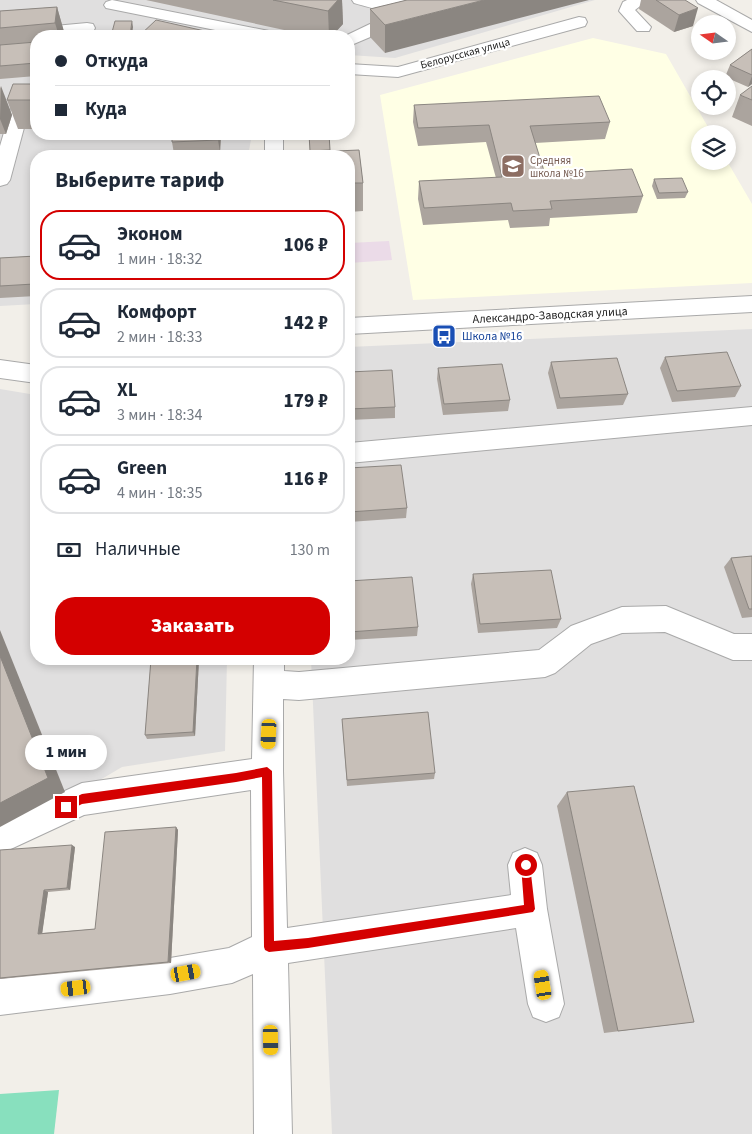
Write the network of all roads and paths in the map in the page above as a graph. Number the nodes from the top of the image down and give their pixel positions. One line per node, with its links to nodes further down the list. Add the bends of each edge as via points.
1 (360, 0): 2 (street, via 391,6)
2 (404, 0)
3 (640, 0): 8 (street, via 629,5 627,11)
4 (704, 0): 9 (street)
5 (423, 17): 14 (street, via 376,28)
6 (98, 18): 11 (street); 12 (street)
7 (579, 22): 15 (street, Белорусская улица, via 398,72)
8 (642, 27)
9 (752, 28)
10 (30, 30): 13 (street)
11 (33, 30)
12 (212, 30)
13 (0, 36)
14 (355, 38)
15 (355, 69)
16 (0, 109): 17 (street, via 24,101)
17 (0, 180)
18 (752, 304): 19 (street, Александро-Заводская улица)
19 (355, 326)
20 (0, 369): 21 (street)
21 (30, 373)
22 (752, 416): 23 (street)
23 (355, 452)
24 (752, 647): 25 (street, via 732,647 666,619 622,620 581,635 544,663 299,686)
25 (269, 671): 26 (street)
26 (267, 771): 27 (street, via 82,799); 30 (street)
27 (0, 838)
28 (526, 865): 29 (street)
29 (530, 909): 30 (street); 32 (street)
30 (269, 947): 31 (street, via 232,965); 33 (street)
31 (0, 997)
32 (546, 1004)
33 (273, 1134)

